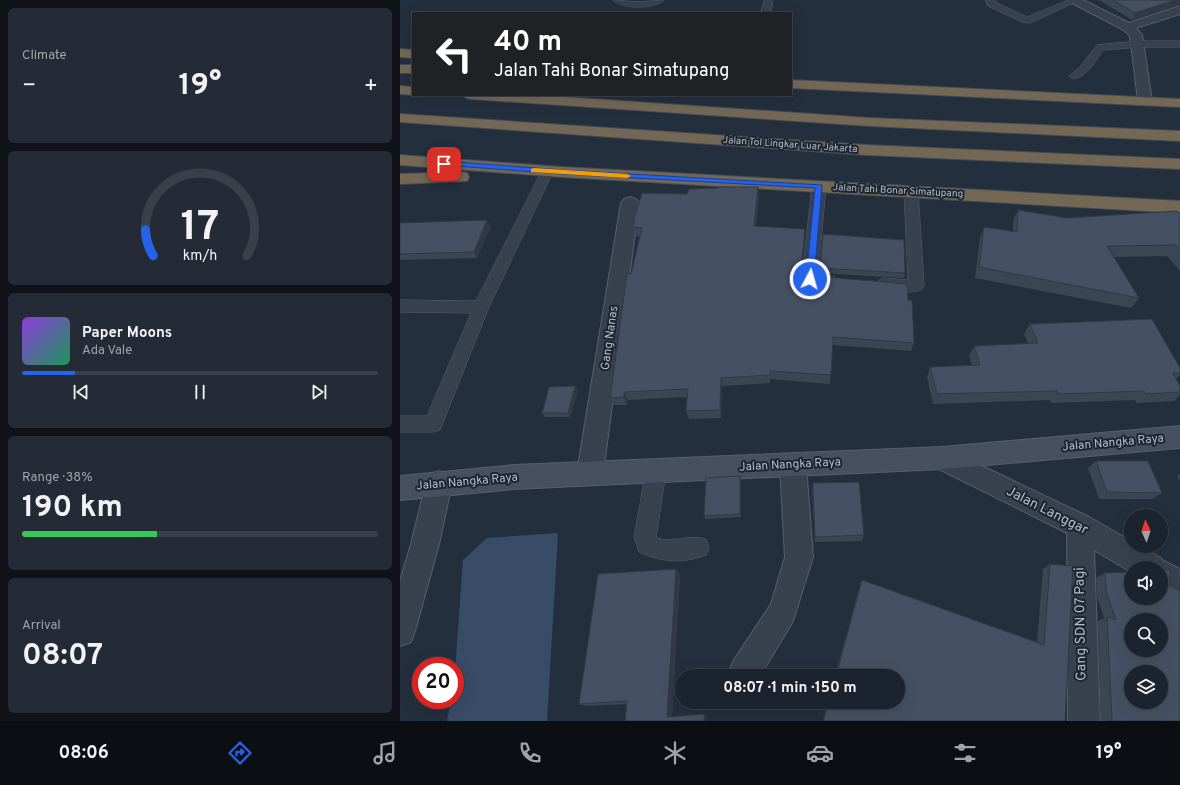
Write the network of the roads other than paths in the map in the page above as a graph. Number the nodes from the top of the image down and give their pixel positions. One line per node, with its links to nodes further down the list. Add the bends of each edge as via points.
1 (660, 0): 6 (lane)
2 (769, 0): 10 (lane)
3 (992, 0): 4 (lane, via 990,4 1025,20 1035,19)
4 (1075, 0): 11 (street)
5 (619, 1): 6 (lane, via 628,4); 8 (lane)
6 (648, 4): 9 (lane)
7 (1180, 10): 11 (street)
8 (618, 12)
9 (645, 12)
10 (766, 12)
11 (1128, 27): 12 (street, via 1136,35)
12 (1139, 44): 13 (lane); 20 (lane, via 1100,47 1085,68); 26 (street)
13 (1180, 44)
14 (400, 53): 15 (highway)
15 (412, 54)
16 (400, 61): 17 (highway)
17 (412, 62)
18 (400, 69): 19 (highway)
19 (412, 69)
20 (1074, 76)
21 (792, 84): 24 (highway)
22 (400, 90): 23 (highway)
23 (412, 91)
24 (915, 91): 26 (highway); 28 (highway, via 1057,105)
25 (487, 96): 30 (highway, via 870,122)
26 (1145, 101): 27 (highway)
27 (1180, 102)
28 (1180, 113)
29 (400, 118): 33 (highway, Jalan Tol Lingkar Luar Jakarta, via 867,150)
30 (1180, 136)
31 (400, 146): 34 (highway)
32 (400, 160): 34 (highway, Jalan Tahi Bonar Simatupang)
33 (1180, 164)
34 (554, 173): 35 (highway); 36 (highway, Jalan Tahi Bonar Simatupang); 45 (lane)
35 (400, 179)
36 (819, 186): 37 (highway, Jalan Tahi Bonar Simatupang); 42 (lane, via 810,279)
37 (911, 191): 38 (highway, Jalan Tahi Bonar Simatupang); 43 (lane, via 916,286)
38 (934, 192): 39 (highway); 41 (highway, Jalan Tahi Bonar Simatupang)
39 (1180, 193)
40 (630, 202): 51 (street, Gang Nanas)
41 (1180, 207)
42 (840, 281)
43 (871, 284)
44 (400, 306): 45 (lane)
45 (481, 307): 46 (lane, via 433,424)
46 (400, 424)
47 (1180, 437): 48 (street, Jalan Nangka Raya)
48 (942, 458): 49 (street, Jalan Nangka Raya); 54 (street, Jalan Langgar)
49 (793, 465): 50 (street, Jalan Nangka Raya); 60 (street, via 799,557 783,611)
50 (656, 471): 51 (street, Jalan Nangka Raya); 55 (lane, via 644,537 646,545 657,551)
51 (590, 473): 52 (street, Jalan Nangka Raya)
52 (439, 483): 53 (street, Jalan Nangka Raya); 59 (street, via 425,544)
53 (400, 488)
54 (1080, 526): 56 (street, Jalan Langgar); 61 (street, Gang SDN 07 Pagi)
55 (698, 547)
56 (1139, 561)
57 (1168, 578): 58 (street)
58 (1180, 585)
59 (400, 631)
60 (746, 669)
61 (1084, 721)

